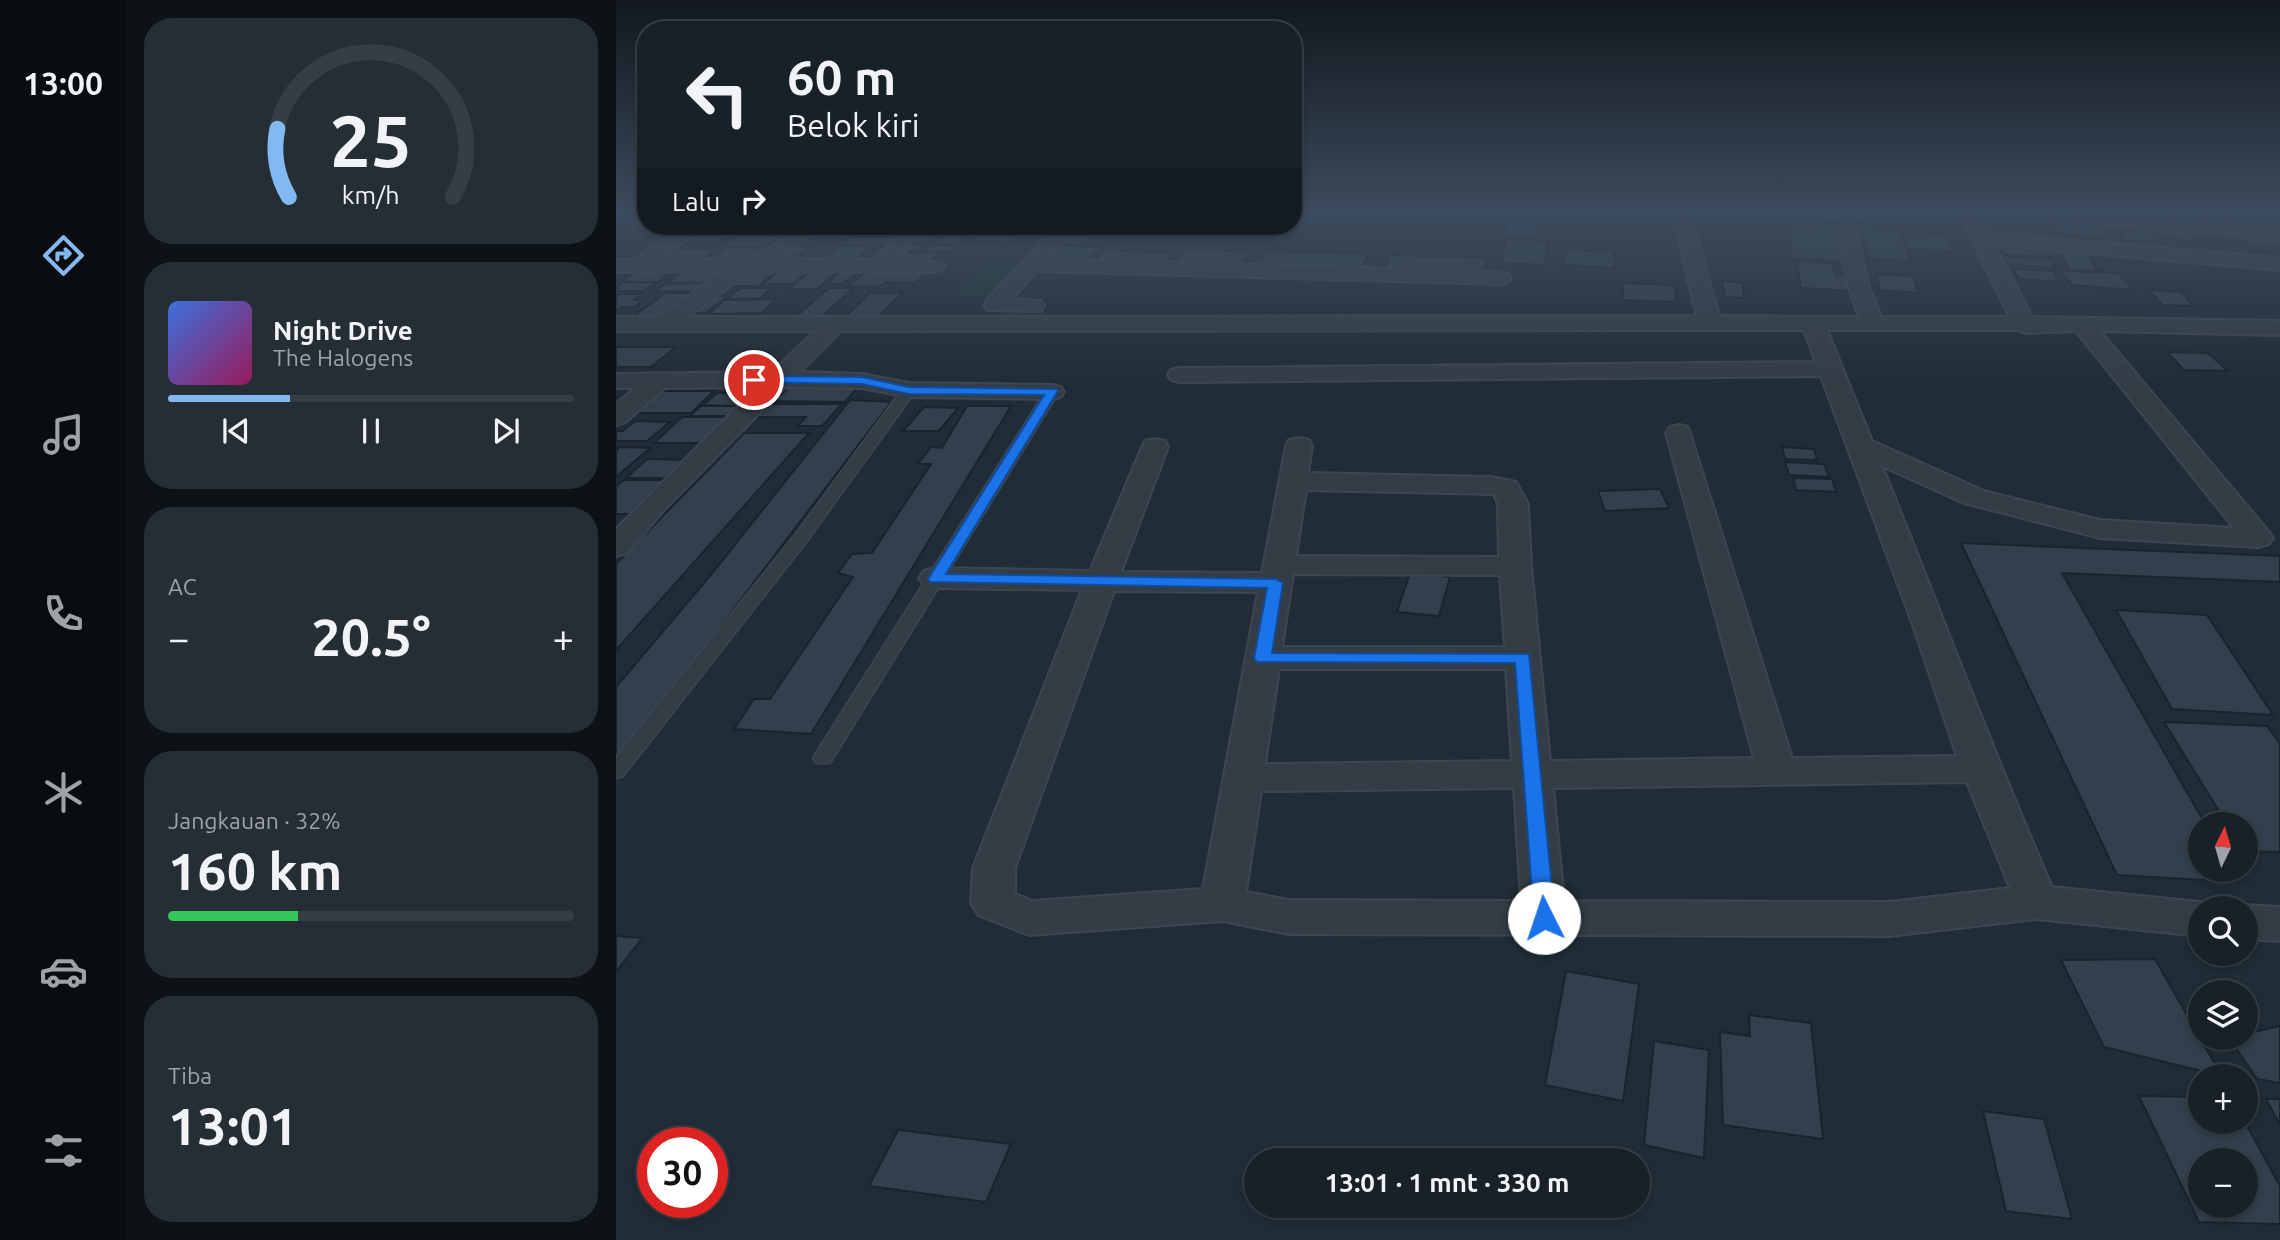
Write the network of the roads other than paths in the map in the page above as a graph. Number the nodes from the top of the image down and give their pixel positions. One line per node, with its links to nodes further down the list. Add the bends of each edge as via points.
1 (745, 270): 13 (street)
2 (1029, 270): 10 (street)
3 (1230, 270): 7 (street)
4 (1696, 270): 11 (street)
5 (1855, 270): 16 (street)
6 (1996, 270): 18 (street)
7 (1357, 273): 8 (street); 9 (street)
8 (1502, 278)
9 (1346, 295)
10 (988, 314): 11 (street, via 1332,322); 14 (street)
11 (1710, 323): 15 (street)
12 (616, 324): 13 (street)
13 (665, 324): 14 (street)
14 (834, 324): 22 (street)
15 (1813, 324): 16 (street); 20 (street)
16 (1873, 324): 18 (street)
17 (2082, 325): 18 (street); 19 (street); 29 (street, via 2258,538 2100,529 1973,497)
18 (2026, 326)
19 (2280, 328)
20 (1828, 369): 21 (street); 29 (street)
21 (1180, 375)
22 (778, 379): 24 (street); 25 (street, via 862,381); 33 (street)
23 (616, 381): 24 (street)
24 (658, 381): 27 (street)
25 (909, 390): 26 (street); 42 (lane, via 801,538)
26 (1052, 391): 36 (lane)
27 (616, 417)
28 (1679, 433): 43 (street)
29 (1859, 444): 41 (street)
30 (1299, 446): 32 (street)
31 (1155, 447): 37 (street)
32 (1293, 481): 34 (street, via 1506,488 1513,505); 35 (street)
33 (616, 547)
34 (1515, 566): 35 (street); 39 (street)
35 (1277, 574): 37 (street); 38 (street)
36 (935, 579): 37 (street); 40 (lane)
37 (1102, 581): 47 (street, via 993,868 993,903 1029,918)
38 (1263, 658): 39 (street); 45 (street)
39 (1523, 658): 44 (street)
40 (823, 758)
41 (1981, 769): 43 (street); 46 (street)
42 (616, 771)
43 (1777, 771): 44 (street)
44 (1534, 775): 45 (street); 48 (street)
45 (1242, 778): 47 (street)
46 (2037, 902): 48 (street, via 1888,919); 49 (street)
47 (1222, 904): 48 (street, via 1289,917)
48 (1544, 918)
49 (2188, 918)
50 (2258, 923): 51 (street)
51 (2280, 924)

